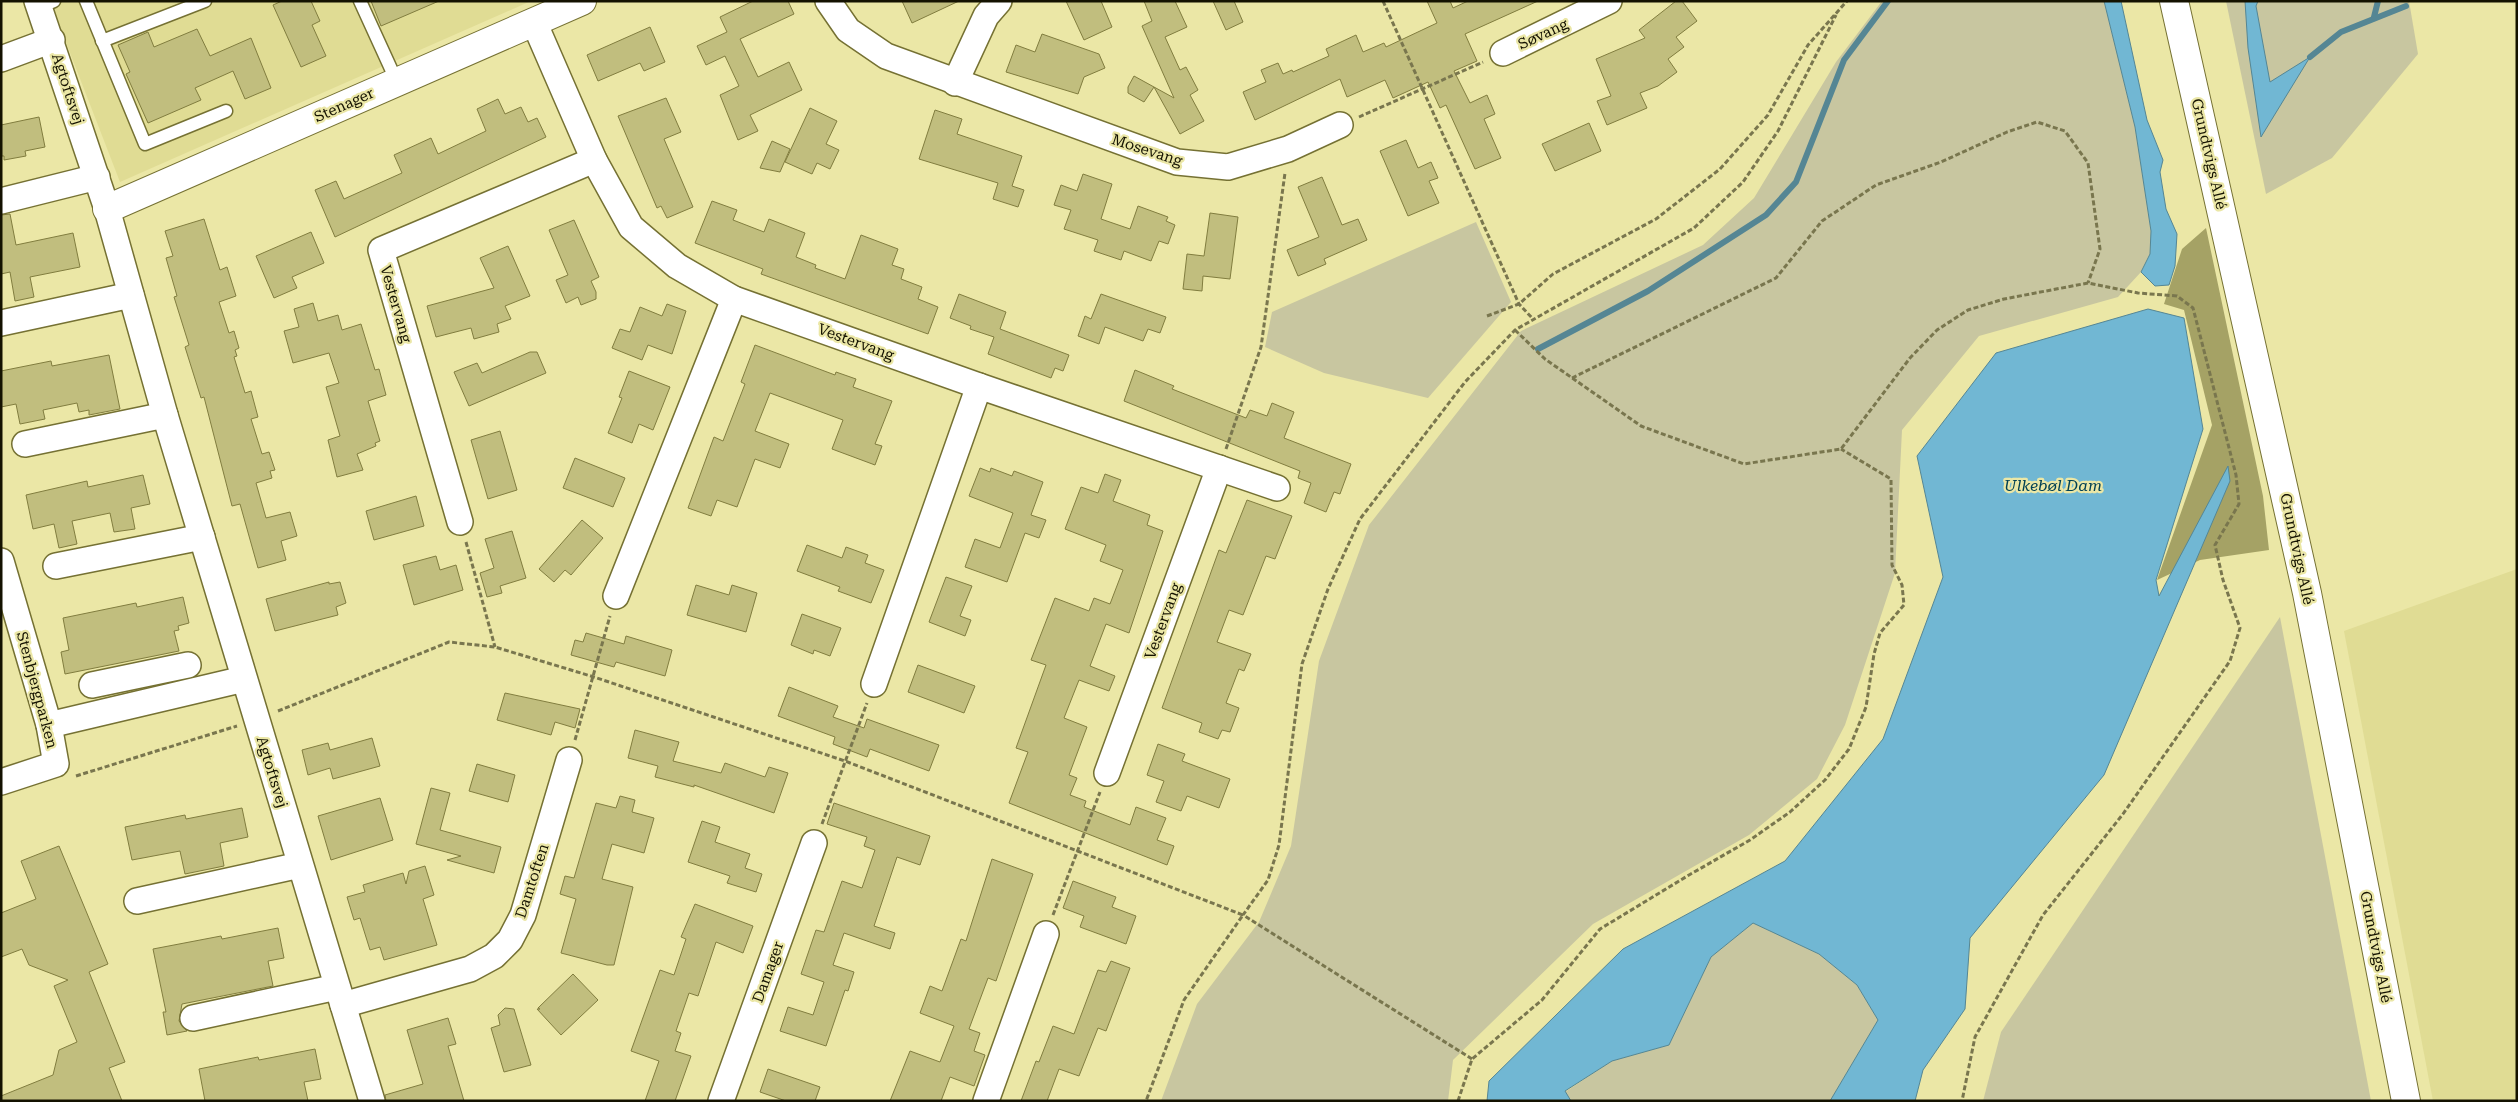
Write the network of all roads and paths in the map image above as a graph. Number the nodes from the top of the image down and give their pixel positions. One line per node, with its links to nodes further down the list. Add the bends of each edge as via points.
1 (86, 1): 15 (lane)
2 (205, 1): 15 (lane)
3 (360, 1): 18 (lane)
4 (582, 1): 13 (street, Stenager)
5 (828, 1): 19 (street, Mosevang, via 848,30 886,56)
6 (999, 1): 19 (street, via 986,16)
7 (1383, 1): 20 (path)
8 (1609, 1): 16 (street, Søvang)
9 (1847, 1): 12 (path)
10 (2174, 1): 78 (street, Grundtvigs Allé, via 2307,593)
11 (44, 3): 14 (street, Agtoftsvej)
12 (1836, 15): 31 (path, via 1808,45 1768,115 1720,169 1656,219 1553,274); 33 (path, via 1778,131 1743,182 1694,228)
13 (534, 22): 18 (street, Stenager); 24 (street, Vestervang)
14 (52, 40): 17 (street); 25 (street, Agtoftsvej)
15 (102, 41): 21 (lane, via 145,144)
16 (1503, 53): 20 (path)
17 (1, 59)
18 (397, 82): 27 (street, Stenager)
19 (955, 83): 23 (street, Mosevang, via 1177,162 1228,167)
20 (1422, 90): 22 (path); 31 (path)
21 (226, 111)
22 (1340, 125): 23 (street, Mosevang)
23 (1288, 149): 41 (path, via 1261,347)
24 (594, 160): 30 (street, Vestervang, via 631,227 677,266); 43 (street, Vestervang, via 381,250)
25 (97, 177): 26 (street); 27 (street, Agtoftsvej)
26 (1, 200)
27 (107, 209): 29 (street, Agtoftsvej)
28 (2088, 283): 36 (path, via 2100,249 2088,163 2065,131 2037,122 1876,185 1822,220 1776,278); 40 (path, via 2004,299 1968,310 1937,330 1910,358); 77 (path, via 2138,293 2177,296 2193,308 2236,475 2239,504 2215,545 2240,628 2230,661 2123,814 2043,915 1975,1037)
29 (131, 295): 34 (street); 38 (street, Agtoftsvej)
30 (734, 299): 37 (street, Vestervang); 47 (street)
31 (1518, 304): 32 (path); 33 (path)
32 (1487, 316)
33 (1533, 319): 35 (path)
34 (1, 323)
35 (1515, 330): 36 (path, via 1544,359); 67 (path, via 1465,382 1360,519 1328,589 1302,664 1279,845 1268,880)
36 (1572, 378): 40 (path, via 1641,426 1744,464)
37 (979, 386): 41 (street, Vestervang); 53 (street)
38 (165, 415): 39 (street); 44 (street, Agtoftsvej)
39 (25, 444)
40 (1841, 449): 71 (path, via 1891,479 1892,564 1902,585 1904,604 1880,633 1866,707 1849,749 1825,780 1790,812 1750,840 1600,929 1542,1000)
41 (1219, 468): 42 (street, Vestervang); 60 (street, Vestervang)
42 (1278, 488)
43 (460, 522): 48 (path)
44 (202, 537): 46 (street); 52 (street, Agtoftsvej)
45 (1, 561): 57 (street, Stenbjergparken)
46 (56, 566)
47 (616, 596): 51 (path)
48 (495, 648): 51 (path); 56 (path, via 450,642)
49 (188, 665): 50 (street)
50 (143, 675): 54 (street); 55 (street)
51 (594, 676): 58 (path); 59 (path)
52 (244, 679): 55 (street); 56 (street, Agtoftsvej)
53 (874, 684): 59 (path)
54 (92, 685)
55 (151, 699): 57 (street)
56 (256, 720): 61 (path); 65 (street, Agtoftsvej)
57 (49, 725): 62 (street, Stenbjergparken, via 56,764)
58 (569, 760): 69 (street, Damtoften, via 523,915 510,940 494,956 470,969)
59 (845, 761): 63 (path); 64 (path)
60 (1107, 773): 64 (path)
61 (74, 777)
62 (1, 782)
63 (814, 843): 73 (street, Damager)
64 (1077, 850): 67 (path); 68 (path)
65 (300, 865): 66 (street); 69 (street, Agtoftsvej)
66 (136, 901)
67 (1243, 915): 71 (path); 75 (path, via 1184,1000)
68 (1046, 934): 74 (street)
69 (340, 996): 70 (street); 72 (street, Agtoftsvej)
70 (193, 1018)
71 (1472, 1059): 76 (path)
72 (372, 1101)
73 (721, 1101)
74 (986, 1101)
75 (1146, 1101)
76 (1458, 1101)
77 (1962, 1101)
78 (2406, 1101)

